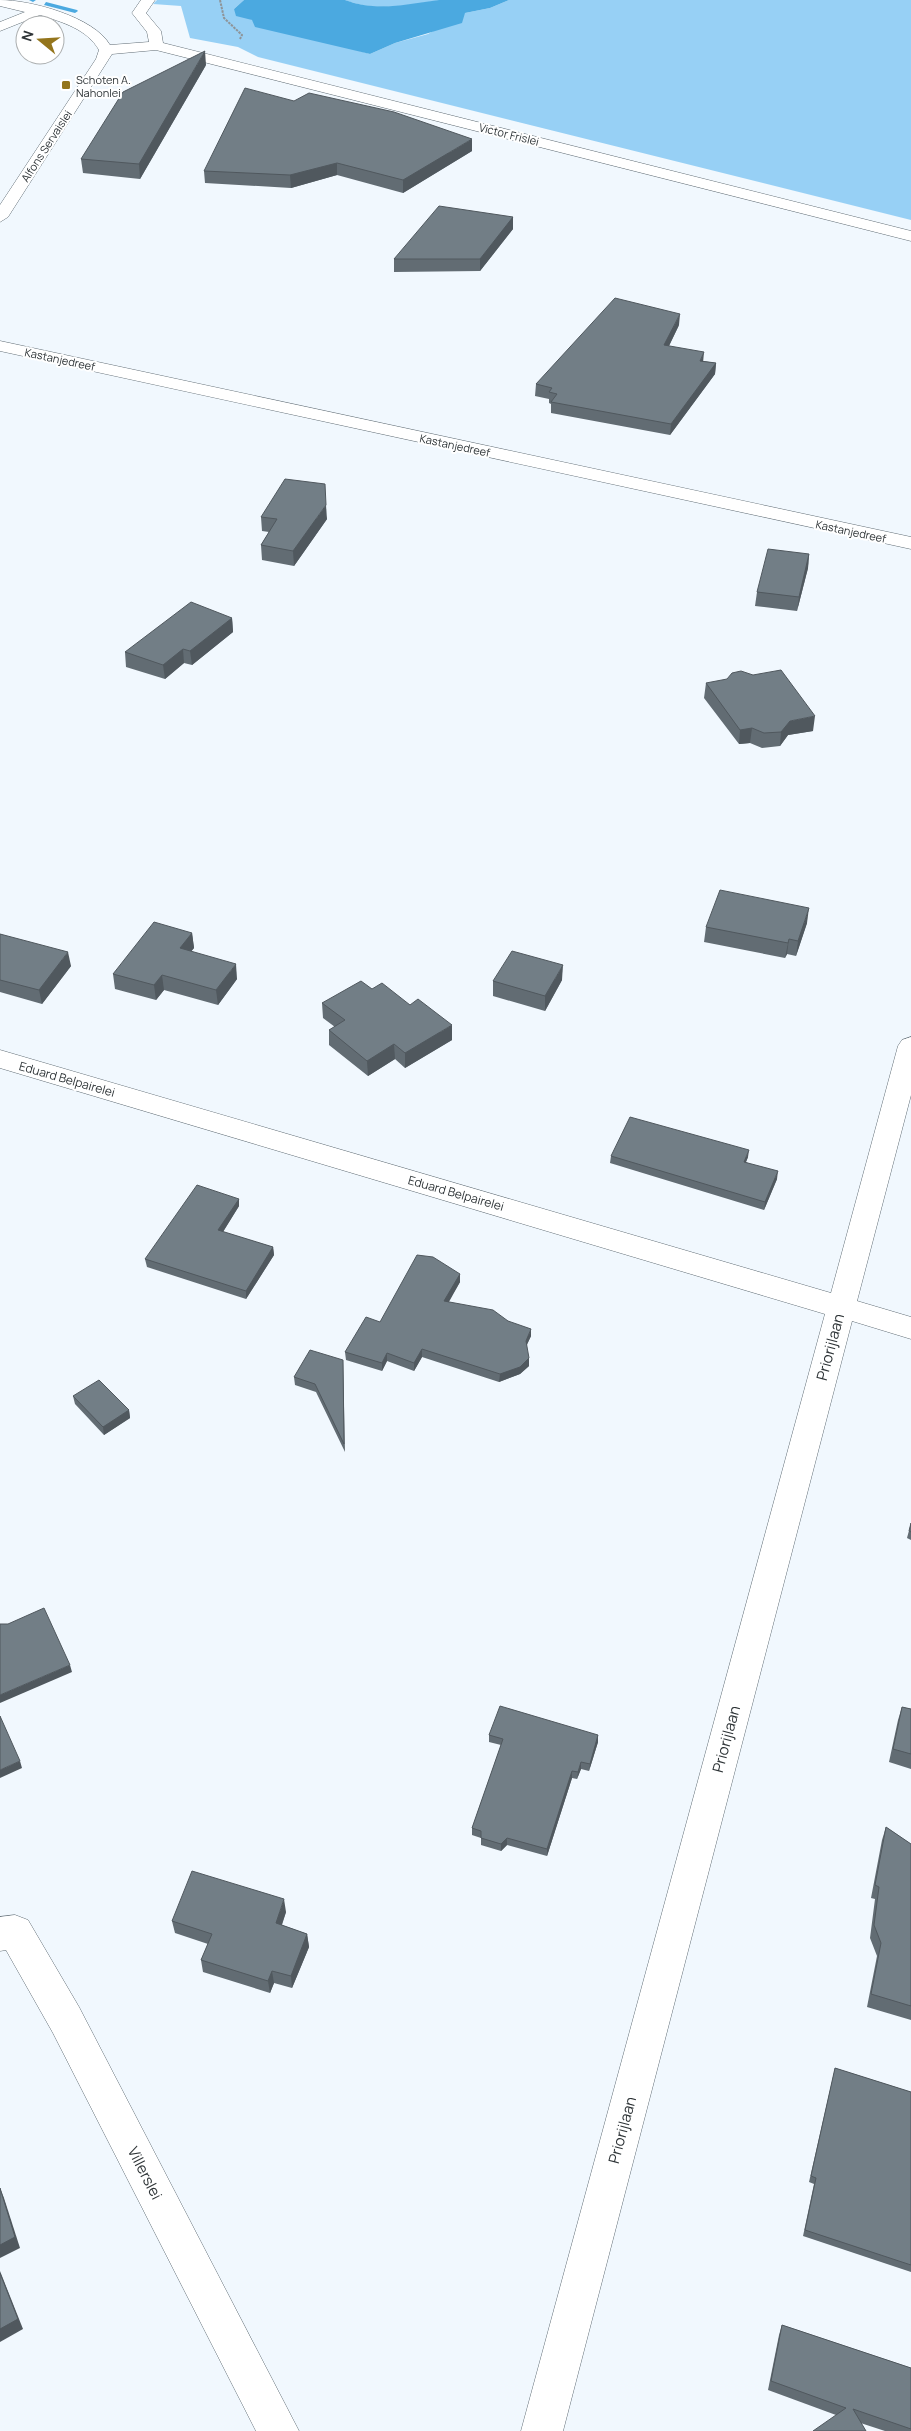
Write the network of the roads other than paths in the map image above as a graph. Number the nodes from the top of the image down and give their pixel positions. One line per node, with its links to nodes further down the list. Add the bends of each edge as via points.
1 (148, 0): 5 (street, via 139,14 154,31)
2 (0, 2): 3 (street)
3 (36, 12): 4 (street); 6 (street, via 82,25 100,39)
4 (0, 27)
5 (156, 46): 6 (street, Victor Frislei); 8 (street, Victor Frislei)
6 (106, 50): 7 (street, Alfons Servaislei)
7 (0, 217)
8 (911, 236)
9 (0, 346): 10 (street, Kastanjedreef)
10 (911, 544)
11 (911, 1046): 13 (street, Priorijlaan)
12 (0, 1059): 13 (street, Eduard Belpairelei)
13 (841, 1307): 14 (street, Eduard Belpairelei); 17 (street, Priorijlaan)
14 (911, 1328)
15 (0, 1934): 16 (street, Villerslei, via 16,1932 66,2020)
16 (278, 2431)
17 (542, 2431)

